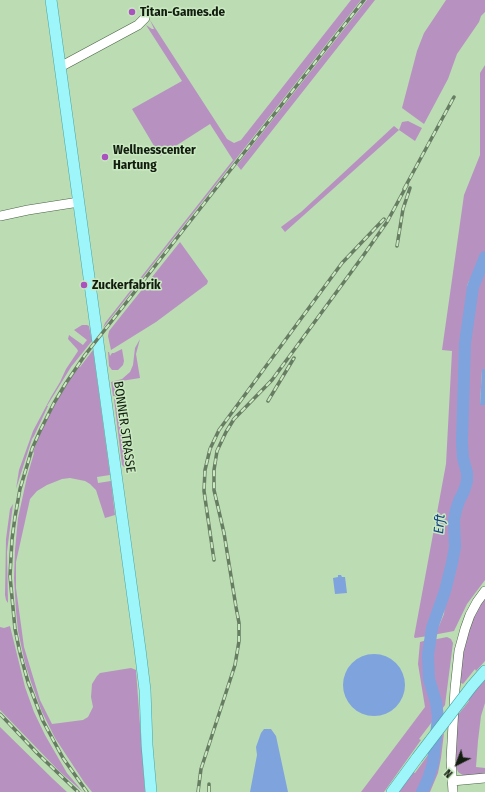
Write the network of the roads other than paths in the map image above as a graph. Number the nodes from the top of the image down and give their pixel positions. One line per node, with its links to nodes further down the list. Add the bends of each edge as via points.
1 (51, 0): 3 (main road, BONNER STRASSE)
2 (145, 18): 3 (street, via 138,25)
3 (60, 67): 4 (main road, BONNER STRASSE)
4 (79, 202): 5 (street); 10 (main road, BONNER STRASSE, via 143,673)
5 (0, 216)
6 (485, 591): 9 (street, via 470,615 460,647 455,689)
7 (485, 671): 11 (main road, bridge)
8 (485, 778): 9 (street)
9 (452, 781): 12 (street)
10 (151, 792)
11 (392, 792)
12 (453, 792)

